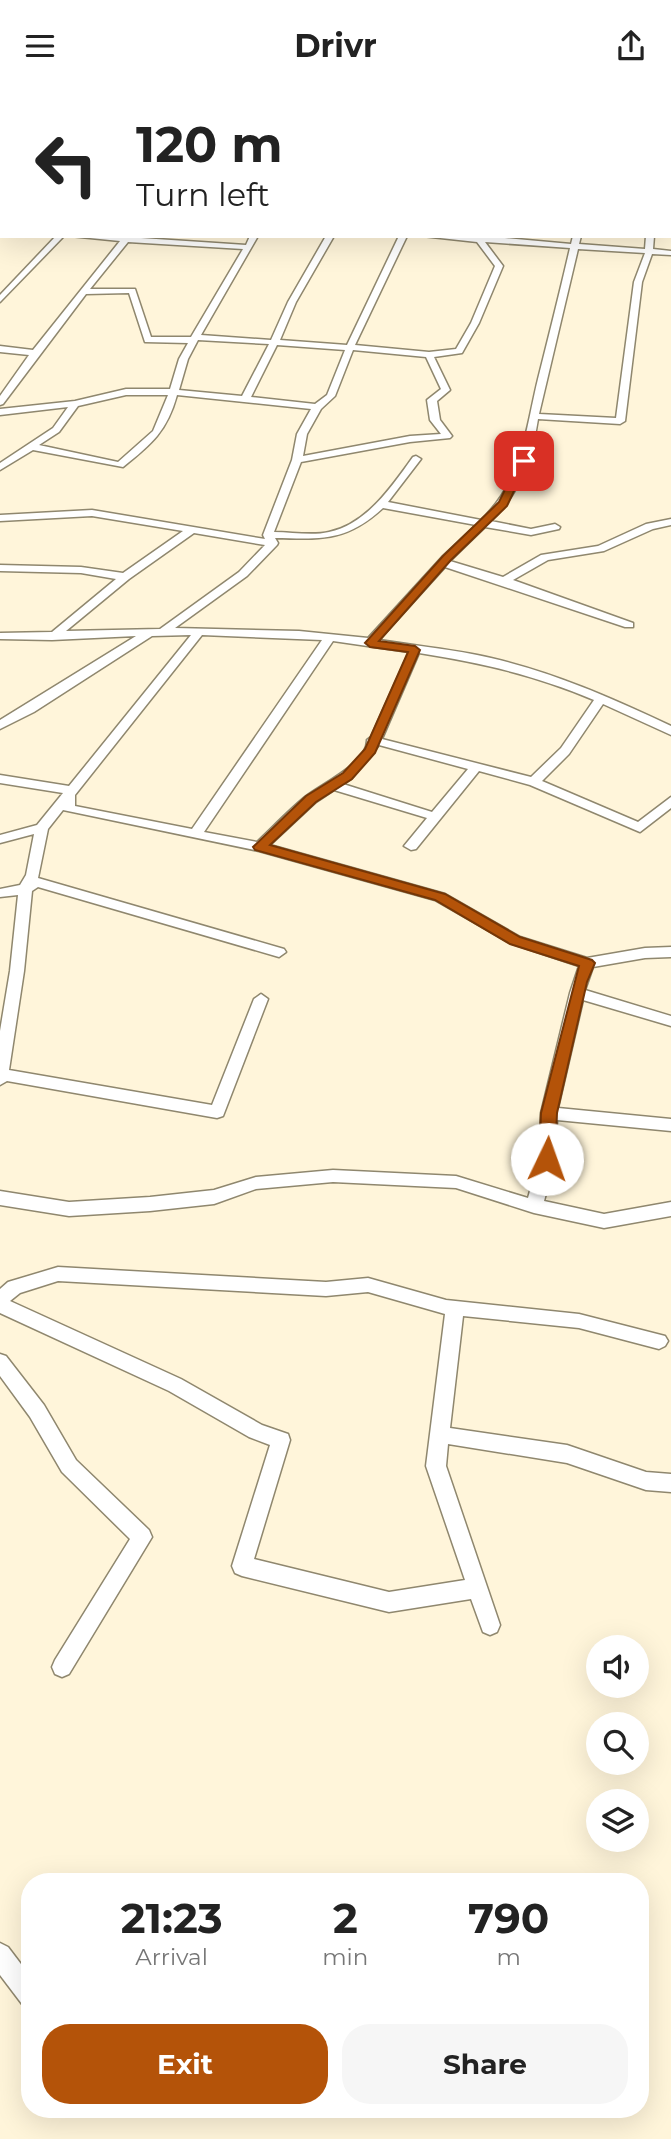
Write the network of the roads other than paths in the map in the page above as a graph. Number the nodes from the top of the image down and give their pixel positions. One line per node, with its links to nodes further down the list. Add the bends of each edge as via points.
1 (58, 238): 14 (street)
2 (109, 238): 8 (street)
3 (253, 238): 10 (street)
4 (329, 238): 16 (street)
5 (402, 238): 18 (street)
6 (480, 238): 9 (street); 20 (street, via 499,265 475,323 459,351)
7 (650, 238): 11 (street)
8 (127, 239): 10 (street); 13 (street)
9 (576, 241): 11 (street); 27 (street)
10 (248, 247): 15 (street)
11 (649, 252): 12 (street); 27 (street, via 638,282 620,421)
12 (671, 253)
13 (84, 292): 15 (street, via 132,291 148,341); 19 (street)
14 (0, 300)
15 (195, 338): 16 (street); 21 (street)
16 (275, 341): 18 (street); 22 (street)
17 (0, 349): 19 (street)
18 (349, 349): 20 (street); 25 (street, via 331,396)
19 (35, 353): 23 (street)
20 (429, 355): 30 (street, via 446,390 432,400 435,420 447,436)
21 (174, 392): 22 (street); 24 (street, via 126,393); 28 (street, via 157,432 120,465)
22 (245, 400): 25 (street)
23 (0, 402)
24 (75, 404): 26 (street); 28 (street, via 56,430)
25 (317, 407): 30 (street, via 302,434)
26 (0, 412)
27 (534, 416): 34 (street, via 519,474 503,504)
28 (33, 447): 31 (street)
29 (416, 459): 32 (street)
30 (297, 460): 38 (street)
31 (0, 467)
32 (380, 504): 34 (street); 38 (street, via 363,521 329,535)
33 (0, 518): 37 (street, via 92,513)
34 (484, 522): 36 (street, via 531,532); 39 (street)
35 (671, 522): 42 (street, via 650,526 600,549 545,557)
36 (555, 527)
37 (191, 530): 38 (street); 41 (street)
38 (271, 539): 46 (street, via 243,574)
39 (444, 563): 42 (street); 50 (street)
40 (1, 569): 41 (street, via 81,570)
41 (125, 577): 48 (street)
42 (504, 581): 43 (street)
43 (629, 625)
44 (198, 633): 46 (street); 49 (street); 62 (street)
45 (146, 634): 46 (street); 48 (street); 54 (street)
46 (160, 634)
47 (0, 636): 48 (street)
48 (52, 637)
49 (329, 638): 50 (street); 66 (street)
50 (370, 643): 51 (street)
51 (415, 650): 52 (street, via 496,662); 57 (street)
52 (601, 697): 56 (street); 60 (street, via 565,751)
53 (0, 711): 54 (street)
54 (16, 716): 55 (street)
55 (0, 725)
56 (671, 731)
57 (373, 740): 58 (street); 61 (street, via 376,743 371,750)
58 (476, 767): 60 (street); 64 (street)
59 (0, 779): 62 (street)
60 (534, 782): 63 (street, via 640,828)
61 (335, 786): 64 (street); 69 (street, via 311,799)
62 (69, 790): 65 (street); 66 (street, via 69,809)
63 (671, 801)
64 (436, 817): 68 (street)
65 (42, 828): 67 (street); 70 (street, via 33,875)
66 (196, 833): 69 (street)
67 (0, 839)
68 (411, 846)
69 (260, 847): 74 (street, via 440,897 515,940)
70 (25, 889): 71 (street); 72 (street, via 36,883 47,885); 75 (street)
71 (0, 894)
72 (279, 952)
73 (671, 953): 74 (street)
74 (587, 963): 77 (street)
75 (17, 971): 76 (street); 80 (street)
76 (0, 974)
77 (578, 993): 79 (street); 81 (street)
78 (261, 999): 80 (street, via 217,1112)
79 (671, 1021)
80 (0, 1077)
81 (549, 1113): 82 (street); 84 (street, via 547,1159)
82 (671, 1125)
83 (0, 1198): 84 (street, via 69,1209 150,1204 214,1197 256,1183 333,1176 456,1182)
84 (534, 1206): 85 (street, via 604,1221)
85 (671, 1209)
86 (0, 1299): 88 (street, via 14,1287 58,1274 326,1289 368,1285)
87 (0, 1305): 93 (street, via 175,1385 256,1431 281,1440 242,1566 389,1602)
88 (455, 1308): 89 (street, via 579,1321); 91 (street)
89 (659, 1341)
90 (0, 1362): 95 (street, via 37,1411 69,1466 142,1537)
91 (441, 1435): 92 (street, via 567,1454 646,1481); 93 (street, via 436,1466)
92 (671, 1483)
93 (477, 1588): 94 (street)
94 (490, 1625)
95 (62, 1667)
96 (0, 1955): 97 (street)
97 (21, 1984)

